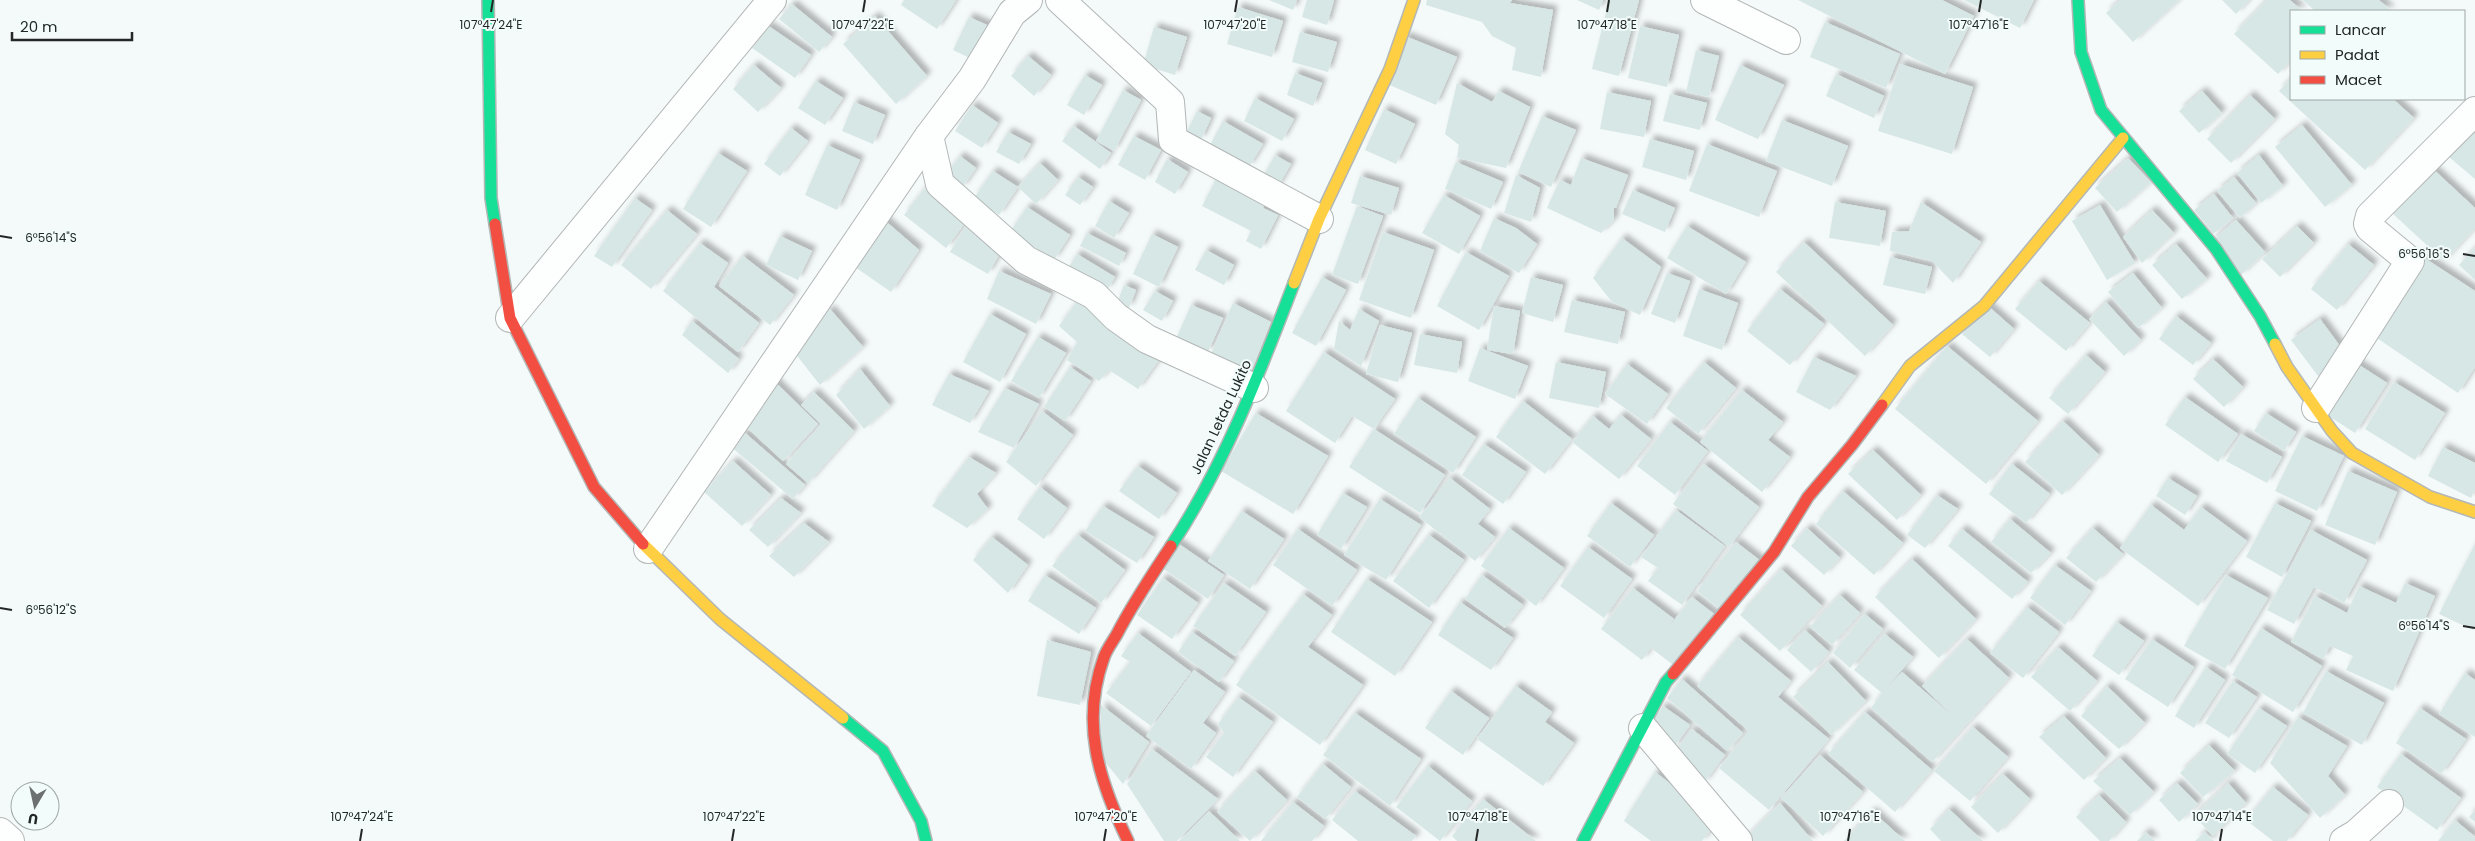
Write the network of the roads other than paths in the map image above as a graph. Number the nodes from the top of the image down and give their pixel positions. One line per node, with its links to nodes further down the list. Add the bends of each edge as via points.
1 (488, 0): 13 (street, via 491,198)
2 (772, 0): 13 (street)
3 (1028, 0): 10 (street, via 1012,13 972,79)
4 (1060, 0): 12 (street, via 1170,102 1173,140)
5 (1414, 0): 12 (street, Jalan Letda Lukito, via 1390,69)
6 (1705, 0): 8 (street)
7 (2078, 0): 11 (street, via 2081,52 2101,110)
8 (1786, 40)
9 (2475, 111): 15 (street, via 2370,216 2370,228 2410,261)
10 (929, 136): 14 (street, via 940,184 1026,260 1094,295 1116,317 1147,338); 17 (street)
11 (2123, 138): 15 (street, via 2216,249 2260,316 2287,367); 18 (street, via 1984,306 1910,366 1852,445 1808,497 1774,552 1666,682)
12 (1319, 219): 14 (street, Jalan Letda Lukito)
13 (510, 318): 17 (street, via 594,487)
14 (1254, 388): 23 (street, Jalan Letda Lukito, via 1188,521 1130,609 1098,674 1092,731 1097,758)
15 (2316, 408): 16 (street, via 2352,453 2430,497)
16 (2475, 512)
17 (648, 549): 22 (street, via 720,619 883,751 921,821)
18 (1643, 728): 24 (street); 25 (street)
19 (2389, 804): 26 (street)
20 (0, 832): 21 (street)
21 (10, 841)
22 (926, 841)
23 (1128, 841)
24 (1584, 841)
25 (1738, 841)
26 (2344, 841)

